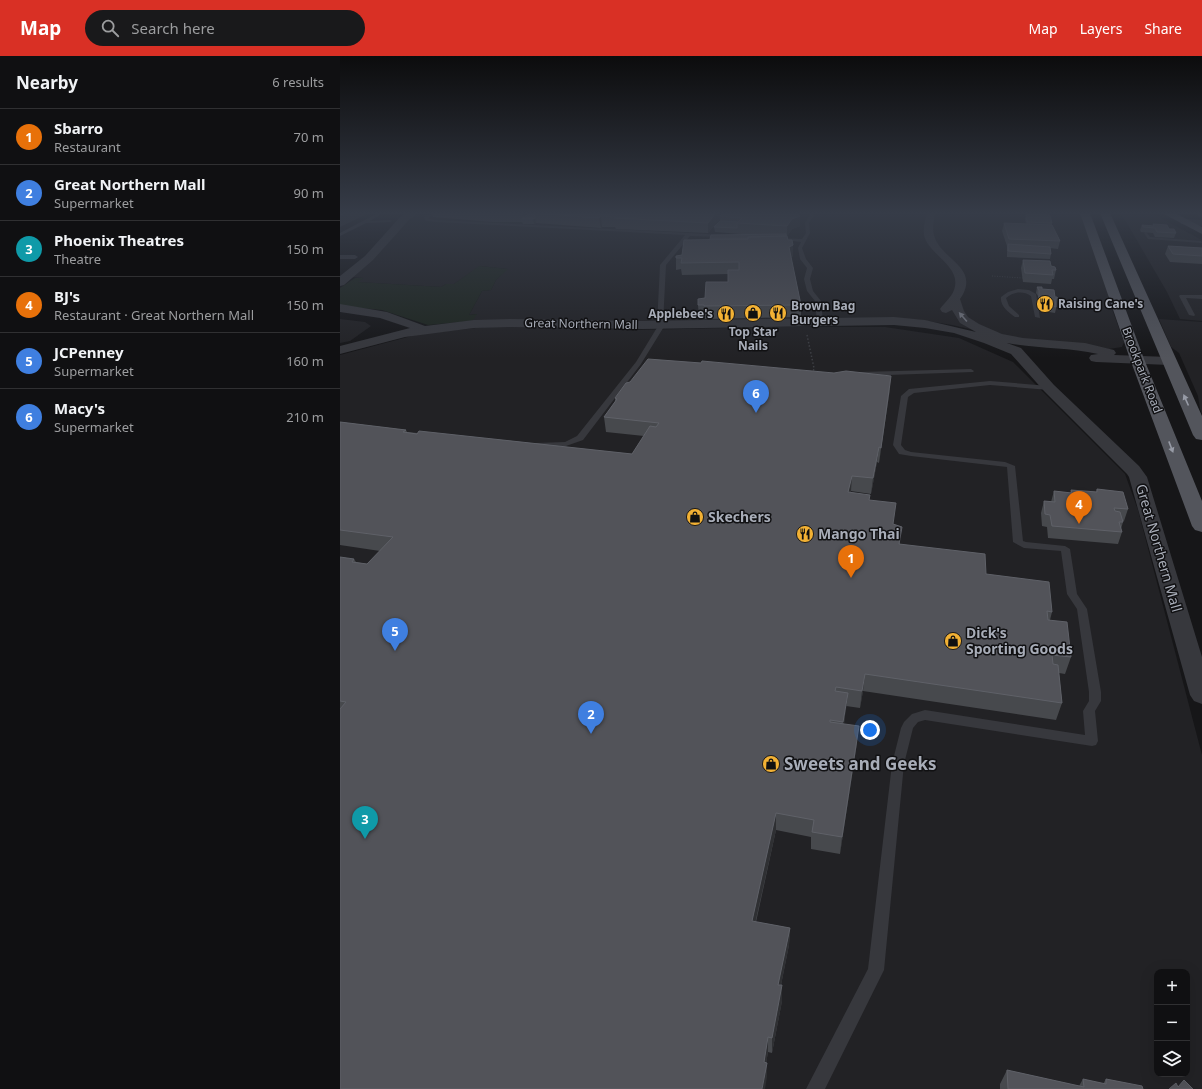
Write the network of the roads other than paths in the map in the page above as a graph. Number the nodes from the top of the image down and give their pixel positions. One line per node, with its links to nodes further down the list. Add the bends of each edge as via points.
1 (350, 261): 8 (street)
2 (365, 261): 9 (street)
3 (666, 261): 18 (lane, via 663,265)
4 (804, 261): 17 (lane, via 810,268 807,279 810,291 818,301)
5 (949, 261): 11 (street, via 961,280 960,289)
6 (1100, 261): 25 (main road, Brookpark Road)
7 (1126, 261): 26 (main road, Brookpark Road)
8 (340, 270)
9 (340, 282)
10 (1202, 297): 14 (lane, via 1182,296)
11 (954, 299): 19 (street); 24 (street, Great Northern Mall, one-way to 11, via 1085,347 998,337 979,329 961,316)
12 (340, 308): 20 (street, via 383,314)
13 (340, 315): 21 (street, via 371,319)
14 (1192, 315)
15 (1017, 316): 16 (lane, via 1009,311 1004,304 1004,298 1006,295 1024,290 1034,295)
16 (1038, 317)
17 (820, 322): 18 (street, Great Northern Mall); 19 (street, Great Northern Mall, via 888,321)
18 (661, 325): 20 (street, Great Northern Mall, via 500,324); 31 (lane, via 641,366 579,439 562,445)
19 (934, 325): 22 (street, Great Northern Mall, via 961,331)
20 (423, 330): 21 (street, Great Northern Mall)
21 (404, 333): 23 (street, Great Northern Mall)
22 (1008, 348): 24 (street, Great Northern Mall); 25 (street, Great Northern Mall, via 1109,359); 29 (street, Great Northern Mall)
23 (340, 350)
24 (1109, 353): 25 (street, Great Northern Mall)
25 (1130, 358): 26 (street, Great Northern Mall); 32 (main road, Brookpark Road, one-way to 32)
26 (1169, 361): 30 (main road, Brookpark Road, one-way to 26)
27 (971, 371): 28 (lane)
28 (852, 374)
29 (1049, 388): 33 (street, Great Northern Mall, via 1124,460 1138,477); 34 (lane, via 990,383 912,391 905,396 898,445 900,450 911,454 1011,466 1018,542 1024,545 1065,549 1072,594 1082,609 1096,698 1089,712 1092,741 925,715 916,717 909,723 898,764 876,970)
30 (1202, 435)
31 (530, 444)
32 (1202, 526)
33 (1202, 695)
34 (815, 1089)

